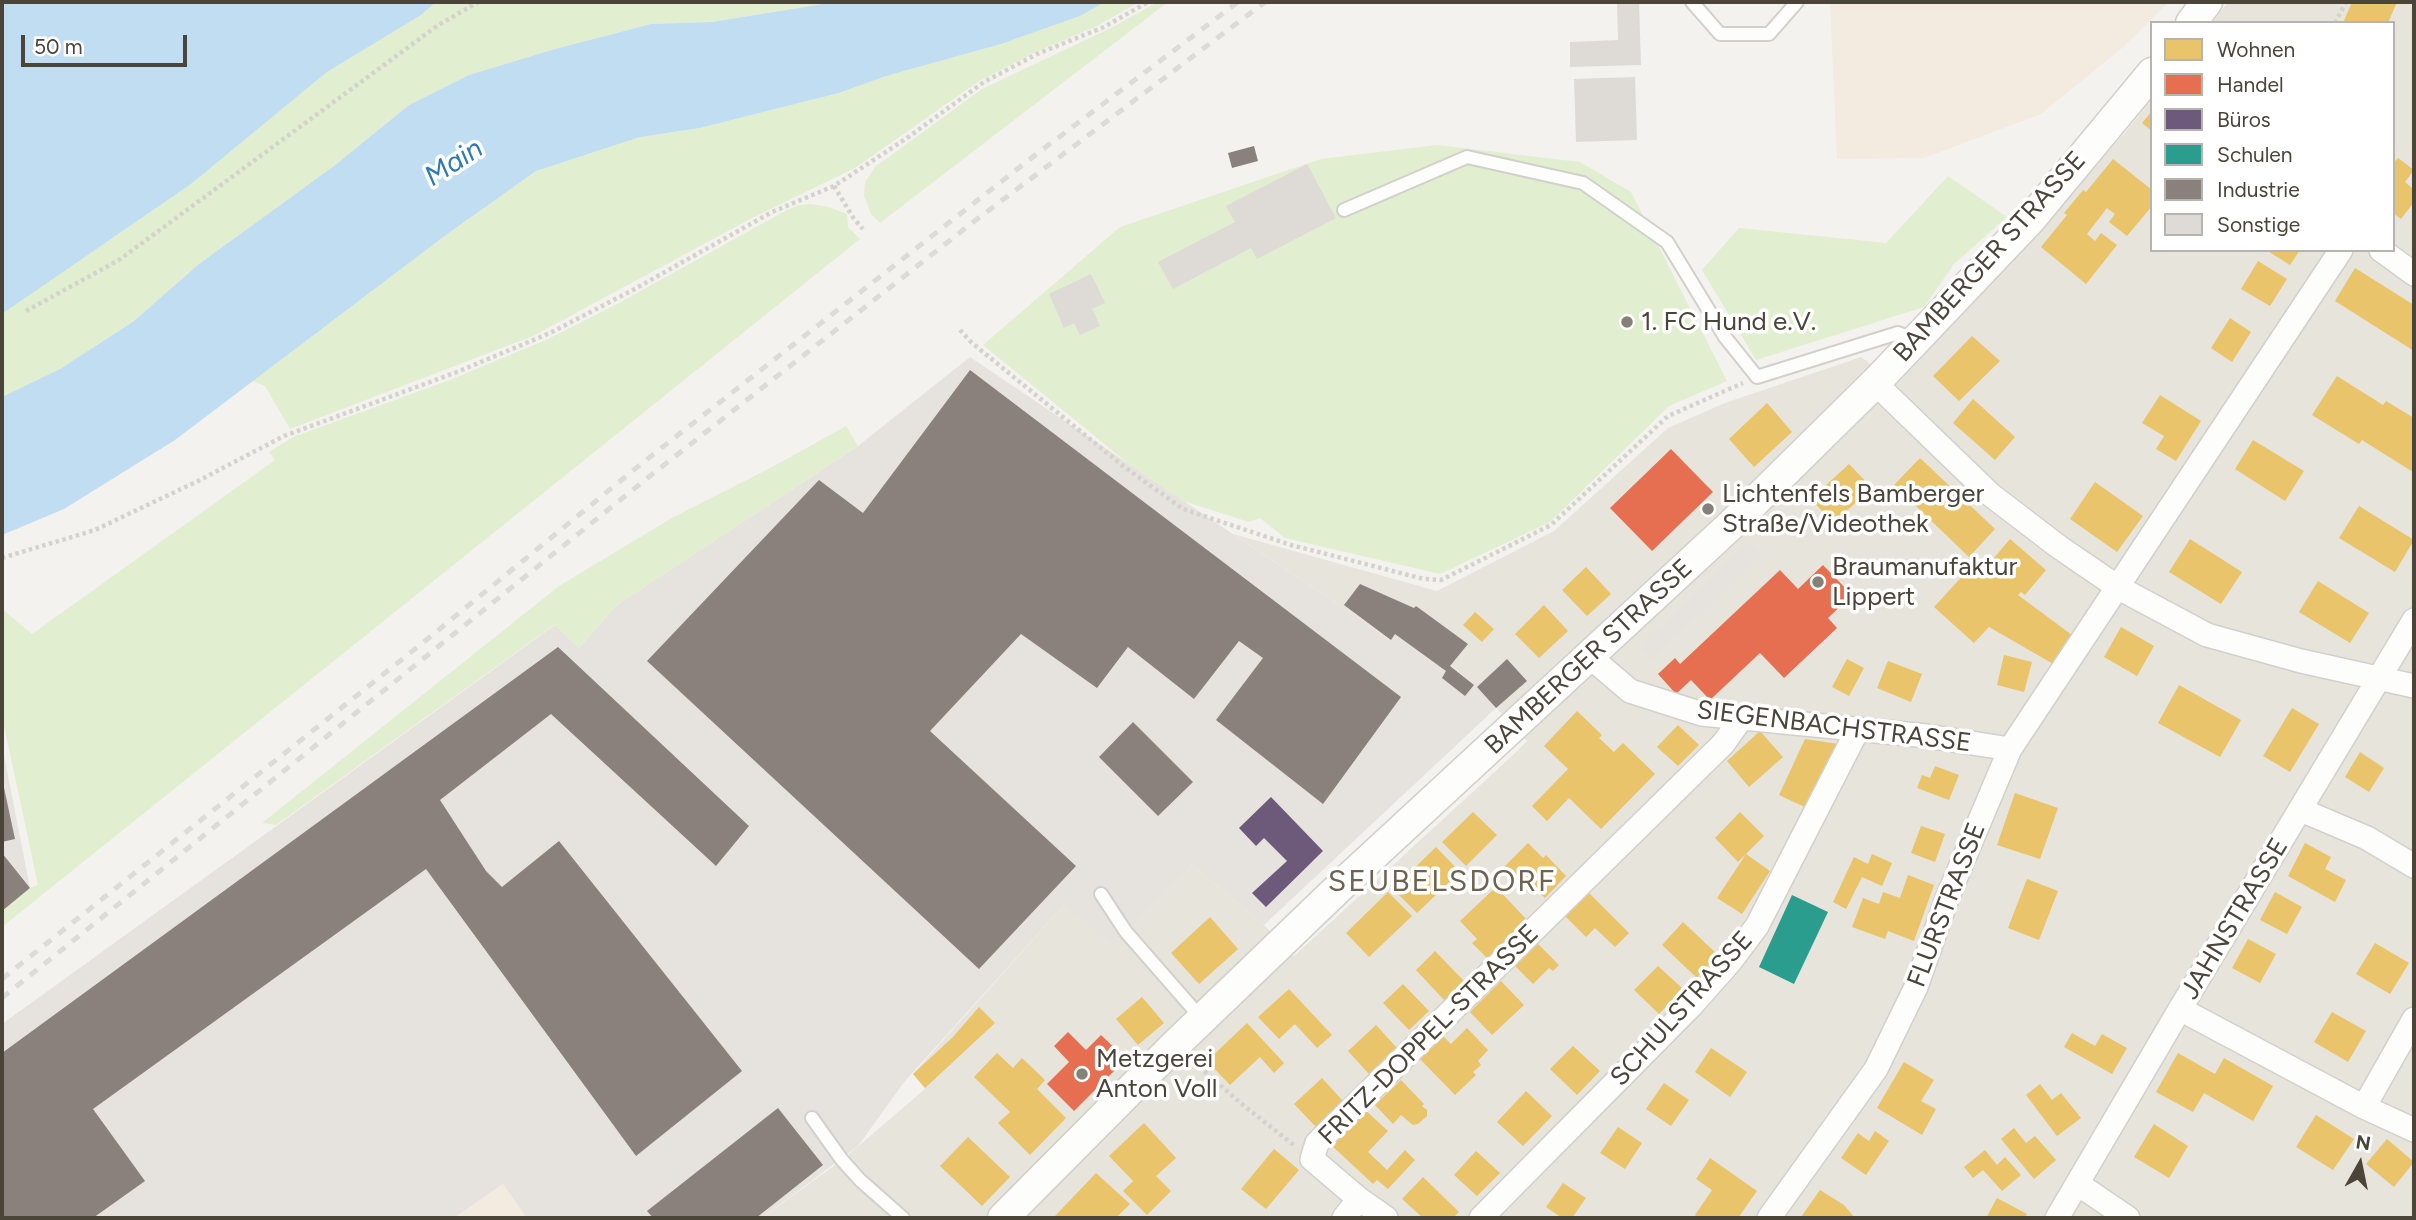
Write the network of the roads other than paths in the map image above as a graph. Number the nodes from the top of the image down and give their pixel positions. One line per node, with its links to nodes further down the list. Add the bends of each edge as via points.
1 (1692, 2): 2 (lane, via 1720,34 1769,34)
2 (1797, 2)
3 (2207, 2): 4 (street)
4 (2193, 21)
5 (2150, 75): 10 (street, BAMBERGER STRASSE, via 2030,220)
6 (1344, 209): 10 (lane, via 1467,158 1583,183 1667,242 1725,337 1757,377 1898,333)
7 (2340, 252): 12 (street, FLURSTRASSE)
8 (2384, 252): 9 (street)
9 (2414, 274)
10 (1916, 340): 11 (street, BAMBERGER STRASSE)
11 (1875, 383): 12 (street, via 1991,495); 14 (street, BAMBERGER STRASSE)
12 (2119, 588): 15 (street, via 2207,635); 19 (street, FLURSTRASSE)
13 (2414, 620): 15 (street, JAHNSTRASSE)
14 (1589, 656): 17 (street, SIEGENBACHSTRASSE, via 1630,691 1702,714); 25 (street, BAMBERGER STRASSE)
15 (2378, 677): 16 (street); 20 (street, JAHNSTRASSE)
16 (2414, 686)
17 (1741, 719): 18 (street, SIEGENBACHSTRASSE); 30 (street, FRITZ-DOPPEL-STRASSE, via 1723,744 1317,1143 1312,1159)
18 (1857, 731): 19 (street, SIEGENBACHSTRASSE); 35 (street, SCHULSTRASSE, via 1757,926 1730,962)
19 (2010, 749): 36 (street, FLURSTRASSE, via 1948,896 1916,987 1876,1069)
20 (2301, 810): 21 (street, via 2367,838); 23 (street, JAHNSTRASSE)
21 (2414, 866)
22 (1101, 894): 25 (lane, via 1126,932)
23 (2180, 1009): 26 (street); 29 (street, JAHNSTRASSE)
24 (2414, 1019): 26 (street)
25 (1202, 1020): 32 (street, BAMBERGER STRASSE)
26 (2364, 1107): 28 (street)
27 (812, 1118): 31 (lane, via 860,1180)
28 (2414, 1130)
29 (2078, 1184): 37 (street, JAHNSTRASSE); 38 (street)
30 (1359, 1199): 33 (street); 34 (street, FRITZ-DOPPEL-STRASSE)
31 (903, 1218)
32 (1003, 1218)
33 (1344, 1218)
34 (1386, 1218)
35 (1481, 1218)
36 (1769, 1218)
37 (2057, 1218)
38 (2128, 1218)

